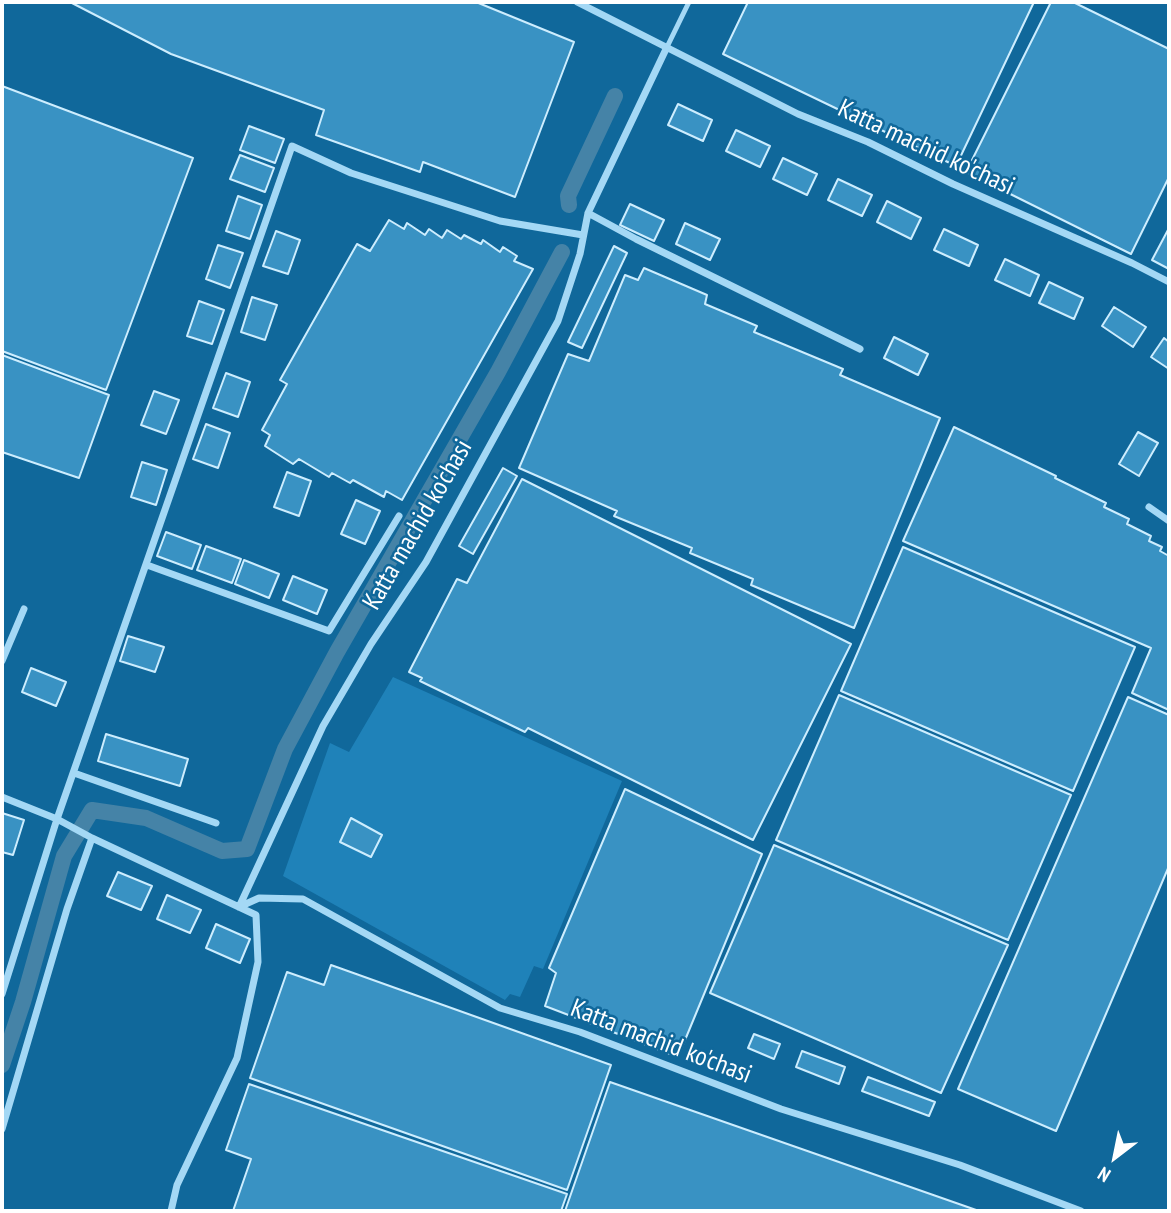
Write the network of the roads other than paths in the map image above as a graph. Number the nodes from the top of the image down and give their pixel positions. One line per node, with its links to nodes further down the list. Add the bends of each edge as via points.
1 (577, 2): 3 (street, Katta machid ko'chasi)
2 (689, 2): 3 (lane)
3 (667, 47): 4 (street, Katta machid ko'chasi); 6 (street, Katta machid ko'chasi, via 798,114)
4 (588, 213): 5 (street, Katta machid ko'chasi); 7 (street)
5 (583, 234): 11 (street, via 500,221 351,173 292,146); 19 (street, Katta machid ko'chasi, via 558,321 426,562 323,726)
6 (1169, 282)
7 (860, 349)
8 (1149, 507): 10 (street)
9 (399, 516): 11 (street, Katta machid ko'chasi, via 329,631)
10 (1169, 521)
11 (147, 565): 14 (street)
12 (24, 609): 13 (street)
13 (2, 661)
14 (74, 773): 16 (street); 17 (street)
15 (2, 797): 16 (street)
16 (57, 819): 18 (street); 20 (street)
17 (216, 823)
18 (92, 838): 19 (street); 21 (street)
19 (239, 907): 22 (street, via 256,915 258,962 237,1058); 23 (street, Katta machid ko'chasi, via 259,898 303,899 500,1008 580,1032 781,1110 960,1165)
20 (2, 994)
21 (2, 1129)
22 (169, 1210)
23 (1081, 1211)

